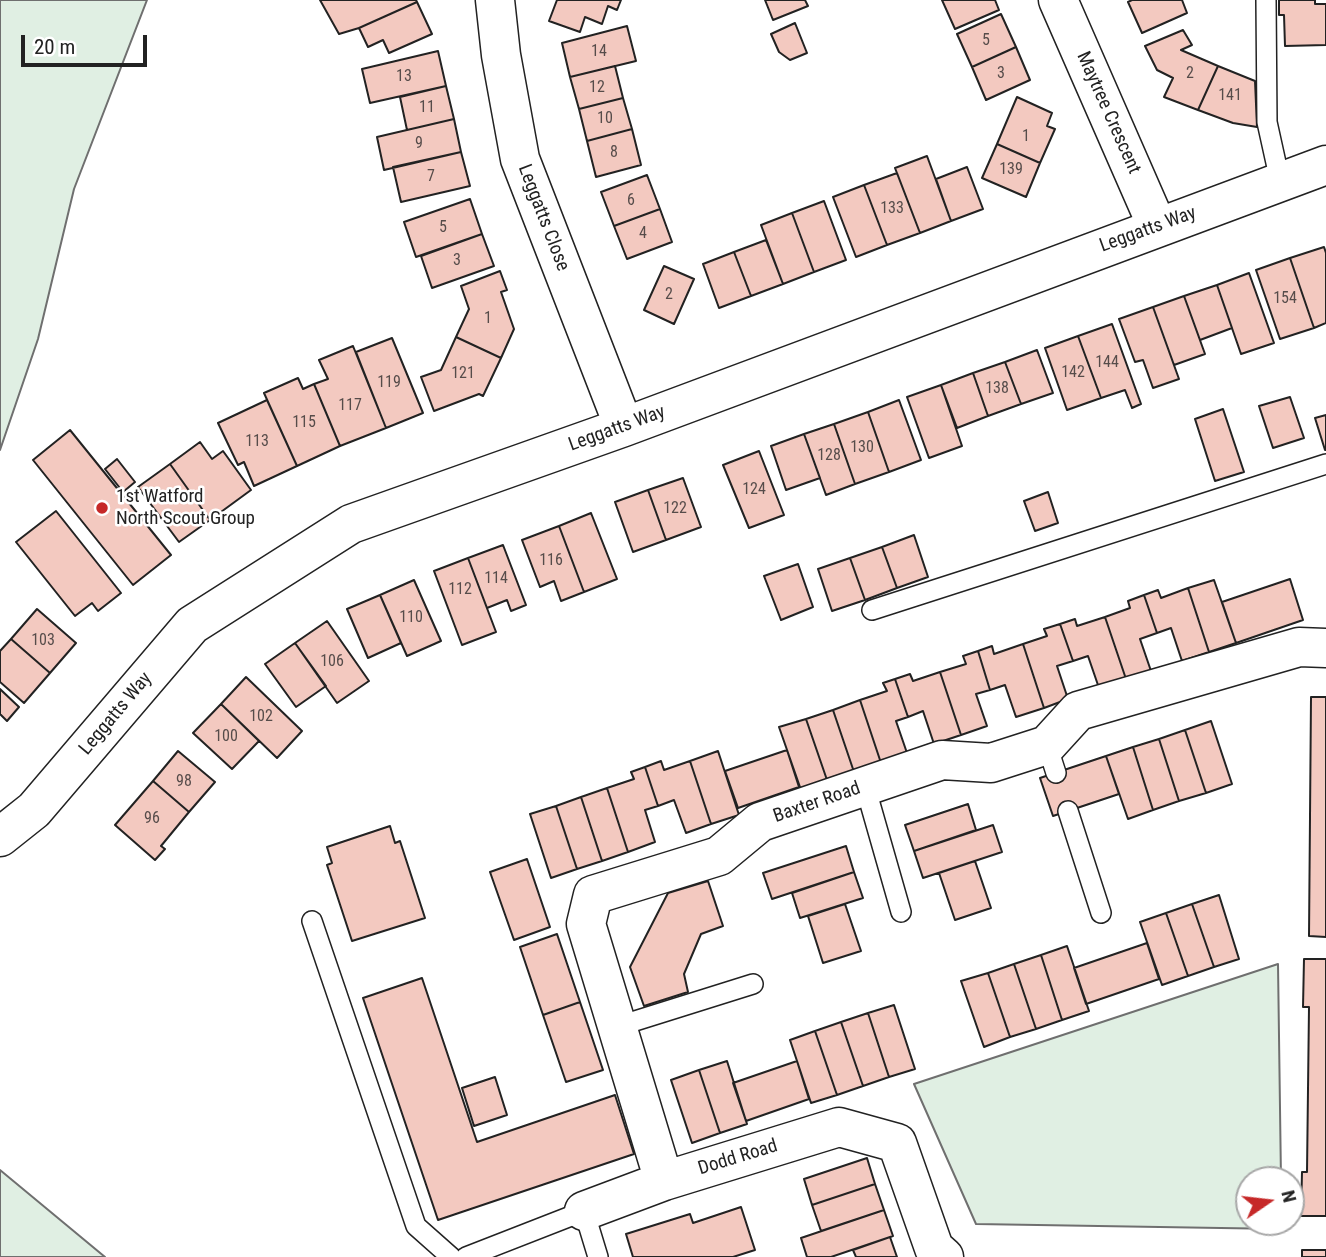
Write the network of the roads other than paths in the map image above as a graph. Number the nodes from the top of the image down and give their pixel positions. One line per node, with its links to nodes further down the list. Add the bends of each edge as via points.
1 (495, 0): 7 (street, Leggatts Close, via 520,159)
2 (1058, 0): 6 (street, Maytree Crescent)
3 (1266, 0): 5 (lane, via 1267,122)
4 (1326, 165): 5 (street, Leggatts Way)
5 (1280, 181): 6 (street, Leggatts Way)
6 (1157, 226): 7 (street, Leggatts Way)
7 (624, 427): 13 (street, Leggatts Way, via 351,524 192,625 34,810)
8 (1326, 464): 9 (lane)
9 (872, 610)
10 (1326, 648): 11 (street, Baxter Road, via 1299,647 1078,711 1051,759 942,760)
11 (865, 786): 14 (lane); 18 (street, Baxter Road, via 760,822 719,856 593,895 586,924)
12 (1068, 811): 15 (lane)
13 (0, 837)
14 (901, 912)
15 (1101, 913)
16 (312, 921): 21 (lane, via 416,1226)
17 (753, 984): 18 (lane)
18 (618, 1026): 19 (street, Baxter Road)
19 (664, 1181): 20 (street, Dodd Road); 24 (street, Dodd Road, via 839,1127 897,1143 934,1248)
20 (584, 1211): 22 (lane, Dodd Road); 23 (lane)
21 (451, 1257)
22 (466, 1257)
23 (598, 1257)
24 (944, 1257)

